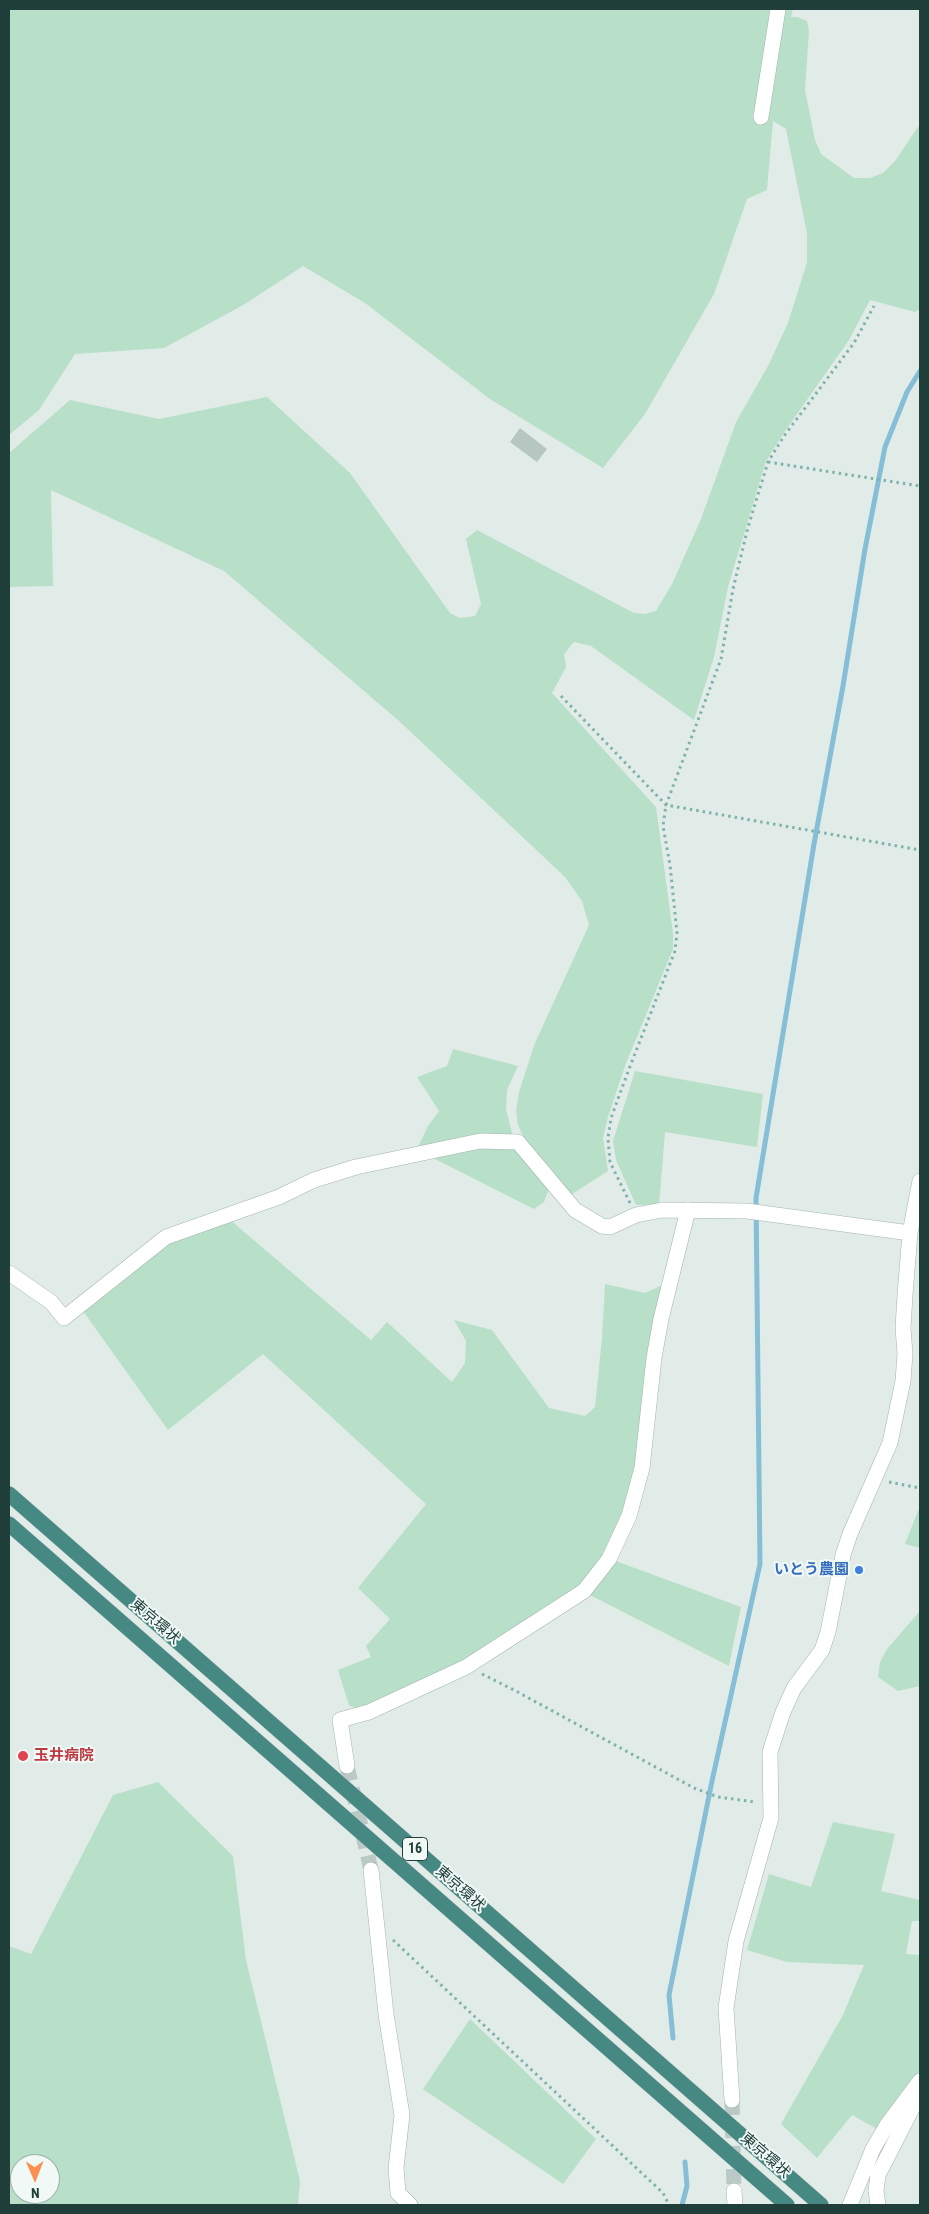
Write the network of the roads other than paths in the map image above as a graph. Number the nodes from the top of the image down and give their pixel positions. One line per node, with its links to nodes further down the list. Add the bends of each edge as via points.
1 (778, 9): 2 (street)
2 (760, 117)
3 (920, 1181): 5 (street)
4 (688, 1210): 5 (street, via 747,1211); 6 (street, via 662,1210 636,1215 610,1227 602,1226 575,1210 518,1142 480,1141 356,1167 166,1237 64,1318 52,1302); 9 (street, via 659,1329 642,1468 629,1516 609,1559 584,1591 466,1667 369,1712 340,1720)
5 (910, 1233): 13 (street, via 903,1328 903,1381 890,1443 843,1555 822,1650 794,1688 770,1752 771,1818 736,1941 726,2008)
6 (9, 1273)
7 (9, 1494): 16 (highway, 東京環状 / 16)
8 (9, 1524): 15 (highway, 東京環状 / 16)
9 (347, 1766)
10 (372, 1870): 14 (street, via 386,2014 402,2114 396,2168 398,2193)
11 (920, 2081): 17 (street, via 886,2125)
12 (920, 2094): 18 (street, via 878,2175)
13 (732, 2100)
14 (410, 2205)
15 (787, 2205)
16 (821, 2205)
17 (850, 2205)
18 (878, 2205)

